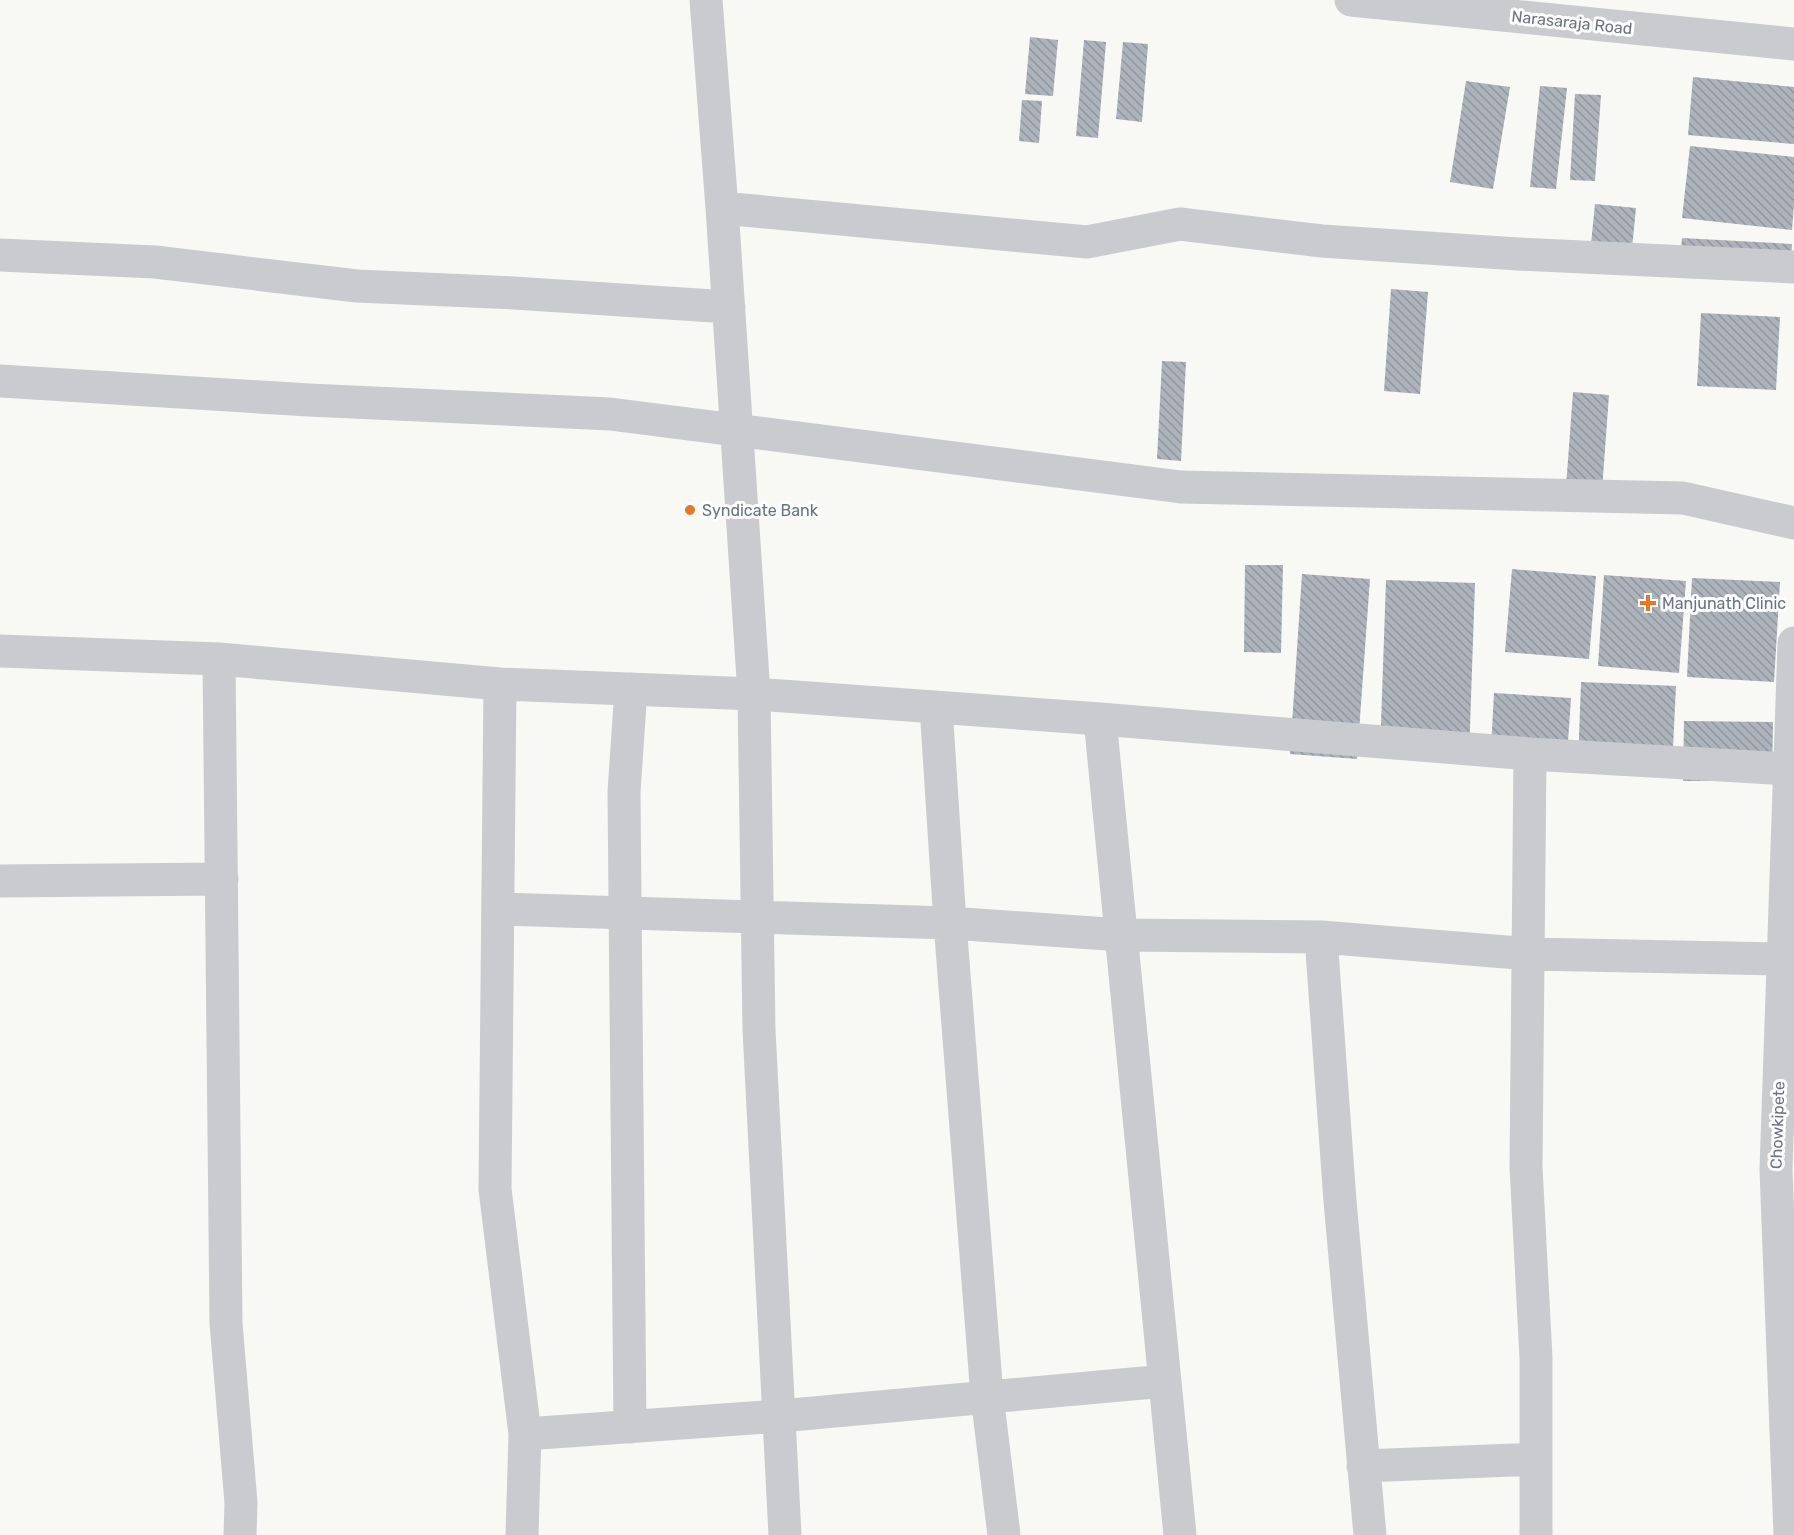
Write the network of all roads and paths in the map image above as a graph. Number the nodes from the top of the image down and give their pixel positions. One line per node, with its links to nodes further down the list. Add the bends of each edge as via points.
1 (706, 0): 4 (street)
2 (1351, 0): 3 (street, Narasaraja Road)
3 (1794, 44)
4 (722, 208): 6 (street, via 1087,242 1180,224 1322,241); 7 (street)
5 (0, 255): 7 (street, via 155,262 357,286)
6 (1794, 267)
7 (729, 307): 9 (street)
8 (0, 381): 9 (street, via 610,414)
9 (737, 430): 10 (street, via 1181,487 1683,498); 16 (street)
10 (1794, 523)
11 (1794, 643): 20 (street, Chowkipete)
12 (0, 651): 13 (street)
13 (219, 659): 14 (street); 21 (street)
14 (500, 684): 15 (street); 23 (street)
15 (630, 689): 16 (street); 24 (street, via 624,792)
16 (754, 694): 17 (street); 25 (street)
17 (936, 707): 18 (street); 26 (street)
18 (1100, 719): 19 (street); 27 (street)
19 (1530, 754): 20 (street); 29 (street)
20 (1790, 770): 30 (street, Chowkipete)
21 (222, 879): 22 (street); 38 (street, via 226,1323 241,1503)
22 (0, 881)
23 (499, 909): 24 (street); 35 (street, via 495,1189)
24 (626, 913): 25 (street); 34 (street)
25 (757, 916): 26 (street); 33 (street, via 759,1030)
26 (950, 923): 27 (street); 32 (street)
27 (1122, 935): 28 (street); 31 (street)
28 (1321, 937): 29 (street); 37 (street)
29 (1530, 954): 30 (street); 36 (street, via 1526,1167 1536,1358)
30 (1783, 959): 45 (street, Chowkipete, via 1776,1170)
31 (1165, 1382): 32 (street); 42 (street)
32 (987, 1396): 33 (street); 41 (street)
33 (780, 1416): 34 (street); 40 (street)
34 (630, 1427): 35 (street)
35 (525, 1434): 39 (street)
36 (1536, 1459): 37 (street); 44 (street)
37 (1363, 1466): 43 (street)
38 (240, 1535)
39 (522, 1535)
40 (785, 1535)
41 (1004, 1535)
42 (1180, 1535)
43 (1370, 1535)
44 (1536, 1535)
45 (1790, 1535)

